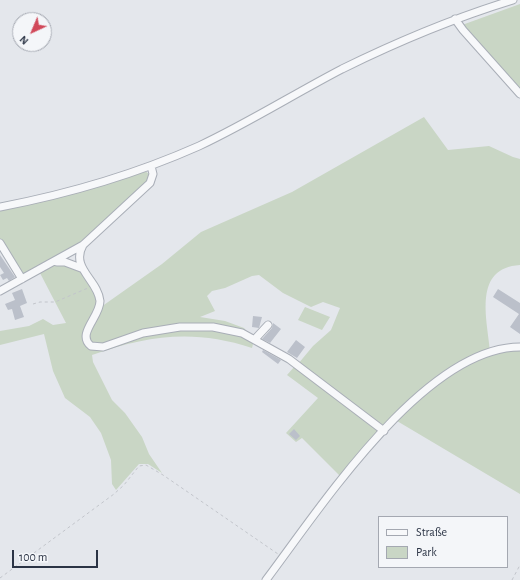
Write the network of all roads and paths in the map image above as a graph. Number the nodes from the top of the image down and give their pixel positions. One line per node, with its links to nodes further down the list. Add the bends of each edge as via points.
1 (513, 0): 2 (street)
2 (455, 19): 3 (street); 4 (street, via 341,70 226,132)
3 (520, 94)
4 (151, 166): 5 (street, via 91,185); 7 (street, via 153,174 150,183)
5 (0, 207)
6 (0, 243): 10 (street)
7 (83, 245): 8 (street); 9 (street, via 79,257)
8 (54, 262): 9 (street, via 65,262); 10 (street)
9 (81, 268): 11 (street)
10 (23, 278): 12 (street)
11 (93, 283): 13 (path, via 56,302); 15 (street, via 99,296 99,306 86,336 94,348 102,348 143,333 180,327 225,329)
12 (0, 291)
13 (33, 304)
14 (268, 325): 15 (street)
15 (255, 339): 17 (street, via 289,359)
16 (520, 347): 17 (street, via 499,350 458,366 429,386)
17 (384, 431): 18 (street, via 336,484)
18 (283, 557): 20 (path, via 151,466 142,465 136,468 114,494); 21 (street)
19 (520, 566): 22 (path)
20 (0, 578)
21 (266, 580)
22 (512, 580)

